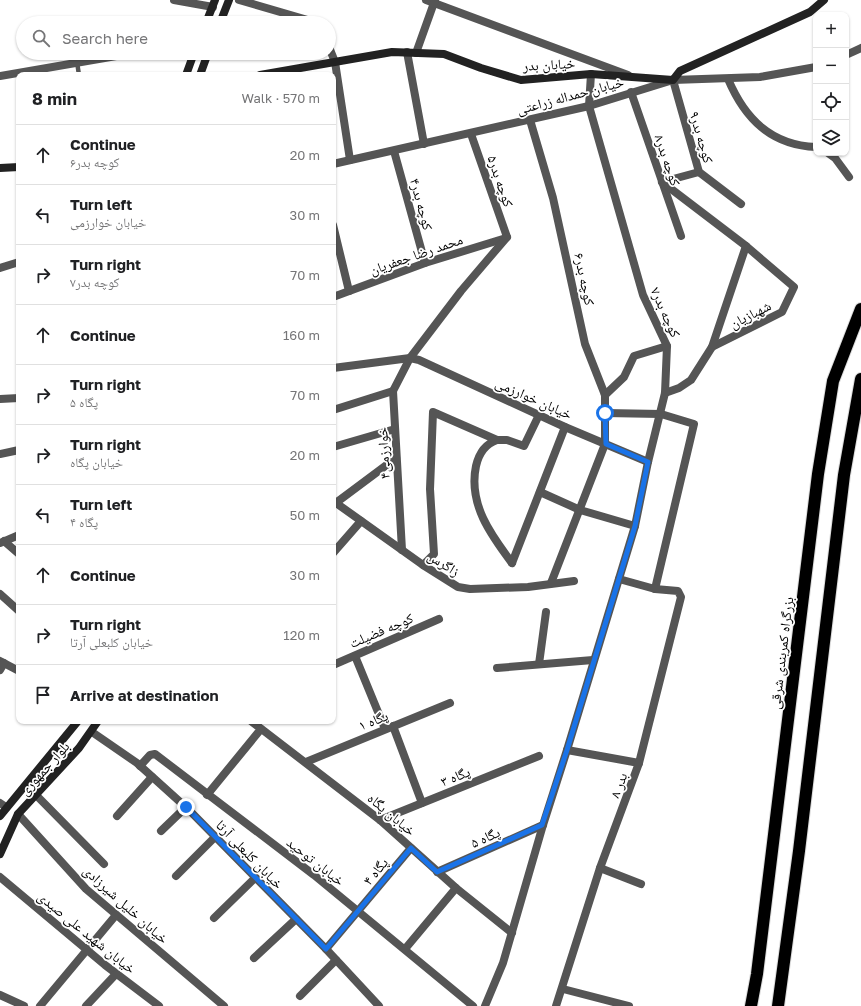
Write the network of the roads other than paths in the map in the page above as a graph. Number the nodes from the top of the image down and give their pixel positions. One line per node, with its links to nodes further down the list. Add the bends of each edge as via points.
1 (174, 0): 6 (street)
2 (228, 0): 8 (street)
3 (239, 0): 9 (street)
4 (824, 0): 30 (street, via 810,12 680,71)
5 (431, 1): 12 (street); 28 (street)
6 (214, 3): 7 (street)
7 (209, 16)
8 (222, 16)
9 (294, 16)
10 (861, 48): 13 (street)
11 (407, 52): 12 (street, خیابان بدر); 18 (street, خیابان بدر, via 392,52); 35 (street)
12 (416, 53): 26 (street, خیابان بدر, via 444,54 521,80)
13 (849, 54)
14 (90, 60): 17 (street)
15 (191, 60): 22 (street)
16 (205, 60): 23 (street)
17 (77, 62): 20 (street); 21 (lane)
18 (335, 62): 24 (street, خیابان بدر); 39 (street)
19 (813, 68): 29 (street, خیابان حمداله زراعتی, via 760,77)
20 (28, 72)
21 (79, 72)
22 (187, 72)
23 (201, 72)
24 (277, 72)
25 (16, 74): 27 (street)
26 (591, 74): 28 (street, خیابان بدر); 32 (street, کوچه بدر۷)
27 (0, 76)
28 (629, 76): 30 (street, خیابان بدر)
29 (728, 79): 30 (street, خیابان حمداله زراعتی); 36 (street, via 735,96 748,115 769,134 799,146)
30 (672, 80): 31 (street, خیابان حمداله زراعتی); 43 (street, کوچه بدر۹)
31 (631, 92): 32 (street, خیابان حمداله زراعتی); 45 (street, کوچه بدر۸)
32 (589, 106): 33 (street, خیابان حمداله زراعتی); 57 (street, کوچه بدر۷, via 643,295)
33 (530, 120): 34 (street, خیابان حمداله زراعتی); 64 (street, کوچه بدر۶, via 553,198 585,344)
34 (471, 134): 35 (street, خیابان حمداله زراعتی); 49 (street, کوچه بدر۵)
35 (424, 144): 37 (street, خیابان حمداله زراعتی)
36 (813, 147)
37 (394, 151): 39 (street, خیابان حمداله زراعتی); 52 (street, کوچه بدر۴)
38 (832, 156): 44 (street)
39 (350, 160): 40 (street, خیابان حمداله زراعتی)
40 (336, 163)
41 (16, 167): 42 (street)
42 (0, 168)
43 (699, 172): 45 (street); 46 (street, کوچه بدر۹)
44 (849, 177)
45 (662, 182): 47 (street, کوچه بدر۸); 50 (street)
46 (741, 204)
47 (681, 236)
48 (336, 237): 54 (street)
49 (507, 237): 52 (street, محمد رضا جعفریان); 59 (street, خوارزمی۴, via 461,291)
50 (746, 246): 58 (street); 58 (street, شهبازیان, via 794,287 782,312)
51 (16, 263): 53 (street)
52 (425, 264): 54 (street, محمد رضا جعفریان)
53 (0, 268)
54 (349, 291): 55 (street, محمد رضا جعفریان)
55 (336, 296)
56 (861, 309): 166 (highway, بزرگراه کمربندی شرقی, via 833,381 819,466)
57 (667, 346): 63 (street, کوچه بدر۷); 64 (street, via 634,356 624,377)
58 (712, 348): 63 (street, via 691,380)
59 (410, 358): 60 (street); 62 (street, خوارزمی۴); 70 (street, خیابان خوارزمی)
60 (336, 368)
61 (861, 379): 167 (highway, via 844,475)
62 (393, 391): 67 (street); 72 (street, خوارزمی۴)
63 (665, 393): 69 (street, کوچه بدر۷)
64 (605, 395): 68 (street, کوچه بدر۶)
65 (16, 398): 66 (street)
66 (0, 399)
67 (336, 409)
68 (605, 413): 69 (street); 74 (street, کوچه بدر۶)
69 (661, 414): 79 (street, کوچه بدر۷); 95 (street, via 694,424)
70 (539, 415): 71 (street, خیابان خوارزمی); 73 (street, via 524,446 507,440)
71 (566, 427): 74 (street, خیابان خوارزمی); 80 (street)
72 (394, 429): 75 (street); 78 (street, خوارزمی۴)
73 (498, 440): 80 (street, via 488,443 478,458 475,500 492,537 512,563); 91 (street, via 433,412 430,489 434,554)
74 (606, 444): 79 (street, خیابان خوارزمی); 83 (street)
75 (336, 445)
76 (16, 451): 77 (street)
77 (0, 454)
78 (396, 458): 81 (street); 89 (street, خوارزمی۴)
79 (648, 462): 85 (street, کوچه بدر۷)
80 (540, 492): 83 (street)
81 (336, 503)
82 (336, 505): 84 (street, زاگرس)
83 (580, 510): 85 (street); 94 (street)
84 (361, 521): 88 (street); 89 (street, زاگرس)
85 (635, 526): 92 (street, کوچه بدر۷)
86 (16, 536): 87 (street)
87 (2, 542): 90 (street)
88 (336, 550)
89 (402, 550): 91 (street, زاگرس)
90 (16, 552)
91 (423, 565): 94 (street, زاگرس, via 458,586 470,589 528,587)
92 (620, 578): 95 (street); 101 (street, کوچه بدر۷)
93 (574, 581): 94 (street, زاگرس)
94 (552, 582)
95 (655, 589): 117 (street, بدر ۸, via 678,591 681,597)
96 (0, 594): 97 (street)
97 (16, 608)
98 (546, 612): 103 (street)
99 (439, 619): 100 (street, کوچه فضیلت)
100 (355, 656): 102 (street, کوچه فضیلت); 111 (street)
101 (593, 660): 103 (street); 114 (street, کوچه بدر۷)
102 (336, 664)
103 (539, 664): 105 (street)
104 (2, 665): 106 (street)
105 (497, 668)
106 (16, 670)
107 (450, 703): 111 (street, پگاه ۱)
108 (76, 724): 123 (street, بلوار جمهوری, via 56,750)
109 (96, 724): 113 (street, بلوار جمهوری)
110 (255, 724): 112 (street, خیابان پگاه)
111 (389, 728): 116 (street, پگاه ۱); 122 (street)
112 (262, 729): 116 (street, خیابان پگاه); 120 (street)
113 (92, 732): 118 (street, خیابان کلبعلی آرتا); 121 (street, بلوار جمهوری)
114 (567, 750): 117 (street); 129 (street, کوچه بدر۷)
115 (539, 756): 122 (street, پگاه ۳)
116 (306, 762): 128 (street, خیابان پگاه)
117 (639, 763): 135 (street, بدر ۸)
118 (140, 766): 119 (street, خیابان کلبعلی آرتا); 120 (street, خیابان توحید, via 150,755 155,754)
119 (152, 777): 124 (street, خیابان کلبعلی آرتا); 127 (street)
120 (208, 795): 142 (street, خیابان توحید, via 314,875)
121 (37, 796): 125 (street, بلوار جمهوری); 134 (street)
122 (422, 803): 128 (street, پگاه ۳)
123 (3, 805): 125 (street); 126 (street, بلوار جمهوری)
124 (186, 807): 130 (street); 131 (street, خیابان کلبعلی آرتا)
125 (18, 814): 133 (street, بلوار جمهوری); 143 (street, خیابان خلیل شیرزادی, via 86,889)
126 (0, 816)
127 (117, 816)
128 (380, 820): 132 (street, خیابان پگاه)
129 (542, 825): 136 (street, پگاه ۵); 146 (street, کوچه بدر۷)
130 (161, 831)
131 (215, 837): 137 (street); 139 (street, خیابان کلبعلی آرتا)
132 (411, 848): 136 (street, خیابان پگاه); 142 (street, پگاه ۴)
133 (0, 854)
134 (104, 864)
135 (600, 868): 140 (street); 153 (street, بدر ۸)
136 (437, 872): 141 (street, خیابان پگاه)
137 (176, 876)
138 (0, 877): 149 (street, خیابان شهید علی صیدی)
139 (255, 878): 144 (street); 145 (street, خیابان کلبعلی آرتا)
140 (641, 884)
141 (456, 888): 146 (street, خیابان پگاه); 148 (street)
142 (358, 912): 147 (street, پگاه ۴); 148 (street, خیابان توحید)
143 (116, 915): 149 (street); 160 (street, خیابان خلیل شیرزادی)
144 (214, 918)
145 (296, 919): 147 (street, خیابان کلبعلی آرتا); 150 (street)
146 (512, 933): 163 (street, کوچه بدر۷)
147 (326, 949): 151 (street, خیابان کلبعلی آرتا)
148 (405, 949): 162 (street, خیابان توحید)
149 (87, 950): 152 (street, خیابان شهید علی صیدی); 157 (street)
150 (254, 958)
151 (336, 960): 155 (street); 161 (street, خیابان کلبعلی آرتا)
152 (116, 974): 158 (street); 159 (street, خیابان شهید علی صیدی)
153 (563, 989): 164 (street, بدر ۸); 165 (street)
154 (0, 995): 156 (street)
155 (300, 996)
156 (24, 1006)
157 (40, 1006)
158 (86, 1006)
159 (159, 1006)
160 (224, 1006)
161 (379, 1006)
162 (473, 1006)
163 (485, 1006)
164 (556, 1006)
165 (629, 1006)
166 (751, 1006)
167 (778, 1006)

